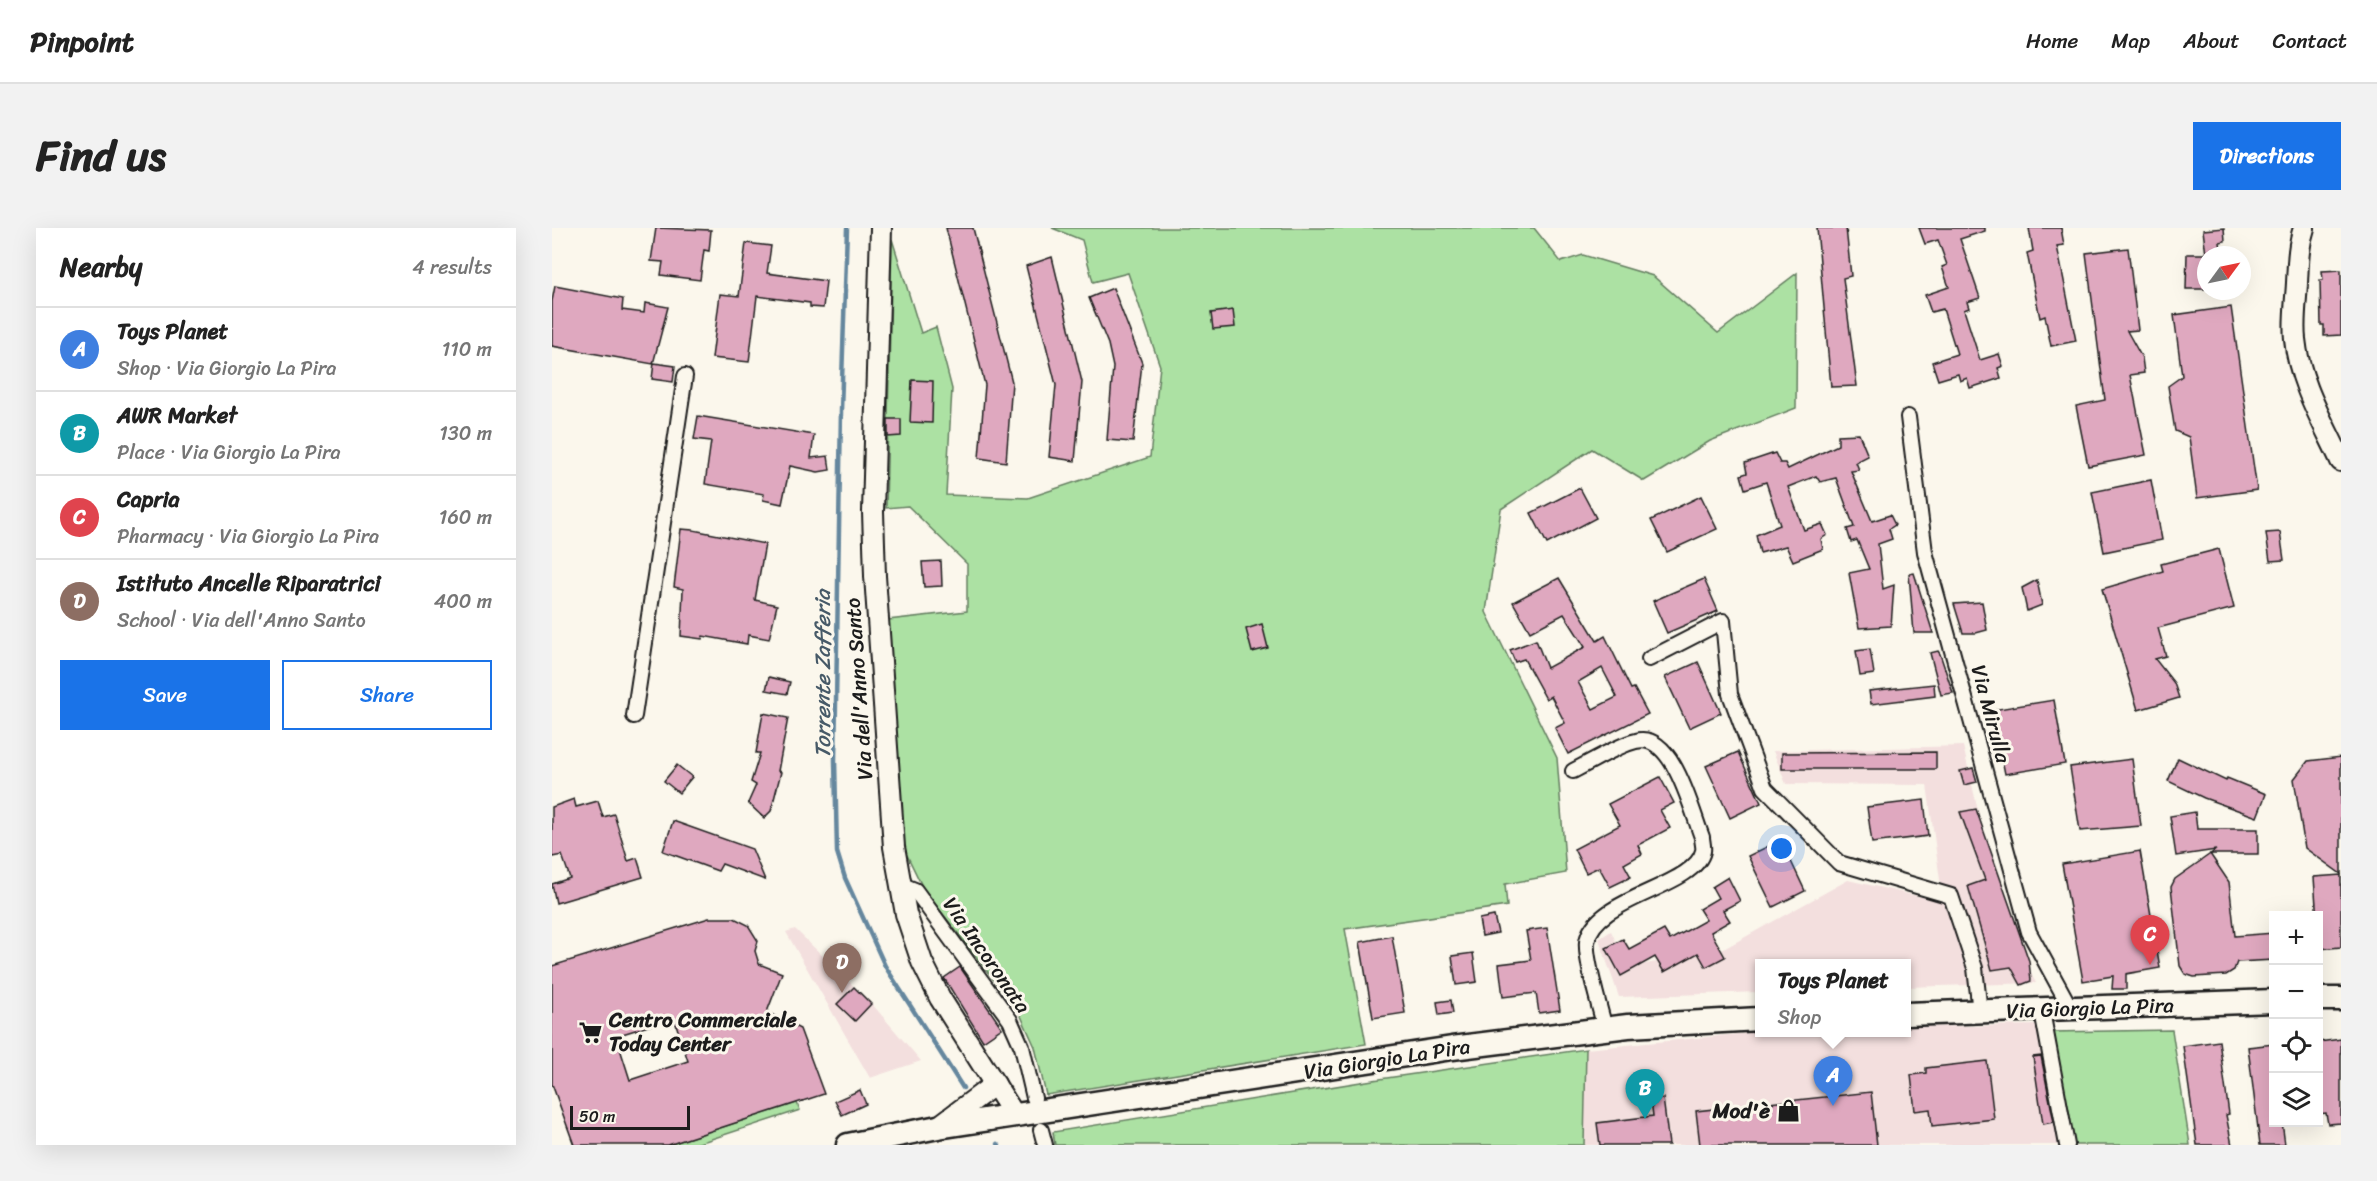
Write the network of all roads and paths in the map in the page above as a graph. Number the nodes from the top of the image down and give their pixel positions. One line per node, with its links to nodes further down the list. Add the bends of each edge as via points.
1 (881, 228): 9 (street, Via dell'Anno Santo, via 874,544 893,835)
2 (2304, 228): 5 (street, via 2299,245 2297,354 2307,387)
3 (685, 376): 7 (street)
4 (1908, 417): 13 (street, Via Mirulla, via 1925,552 2029,932)
5 (2341, 461)
6 (1649, 658): 15 (street, via 1723,621 1730,694 1765,788 1839,864 1951,896 1975,968)
7 (634, 716)
8 (1573, 771): 18 (street, via 1637,740 1656,743 1673,761 1704,850 1681,875 1602,916 1592,929 1587,942 1588,956)
9 (900, 884): 19 (street, Via dell'Anno Santo, via 910,930 929,978); 20 (street, Via Incoronata, via 915,890 1010,1020 1022,1047)
10 (2323, 999): 11 (main road)
11 (2341, 999)
12 (2269, 1001): 13 (main road, Via Giorgio La Pira)
13 (2072, 1009): 14 (main road, Via Giorgio La Pira)
14 (2042, 1011): 15 (main road, Via Giorgio La Pira); 26 (street)
15 (1980, 1012): 16 (main road, Via Giorgio La Pira)
16 (1911, 1014)
17 (1755, 1019): 18 (main road, Via Giorgio La Pira)
18 (1605, 1028): 21 (main road, Via Giorgio La Pira)
19 (995, 1084): 21 (street, Via dell'Anno Santo); 22 (street)
20 (1034, 1098)
21 (1015, 1116): 22 (main road, Via Giorgio La Pira)
22 (938, 1127): 24 (main road, Via Giorgio La Pira)
23 (1041, 1130): 25 (street)
24 (848, 1145)
25 (1045, 1145)
26 (2067, 1145)

